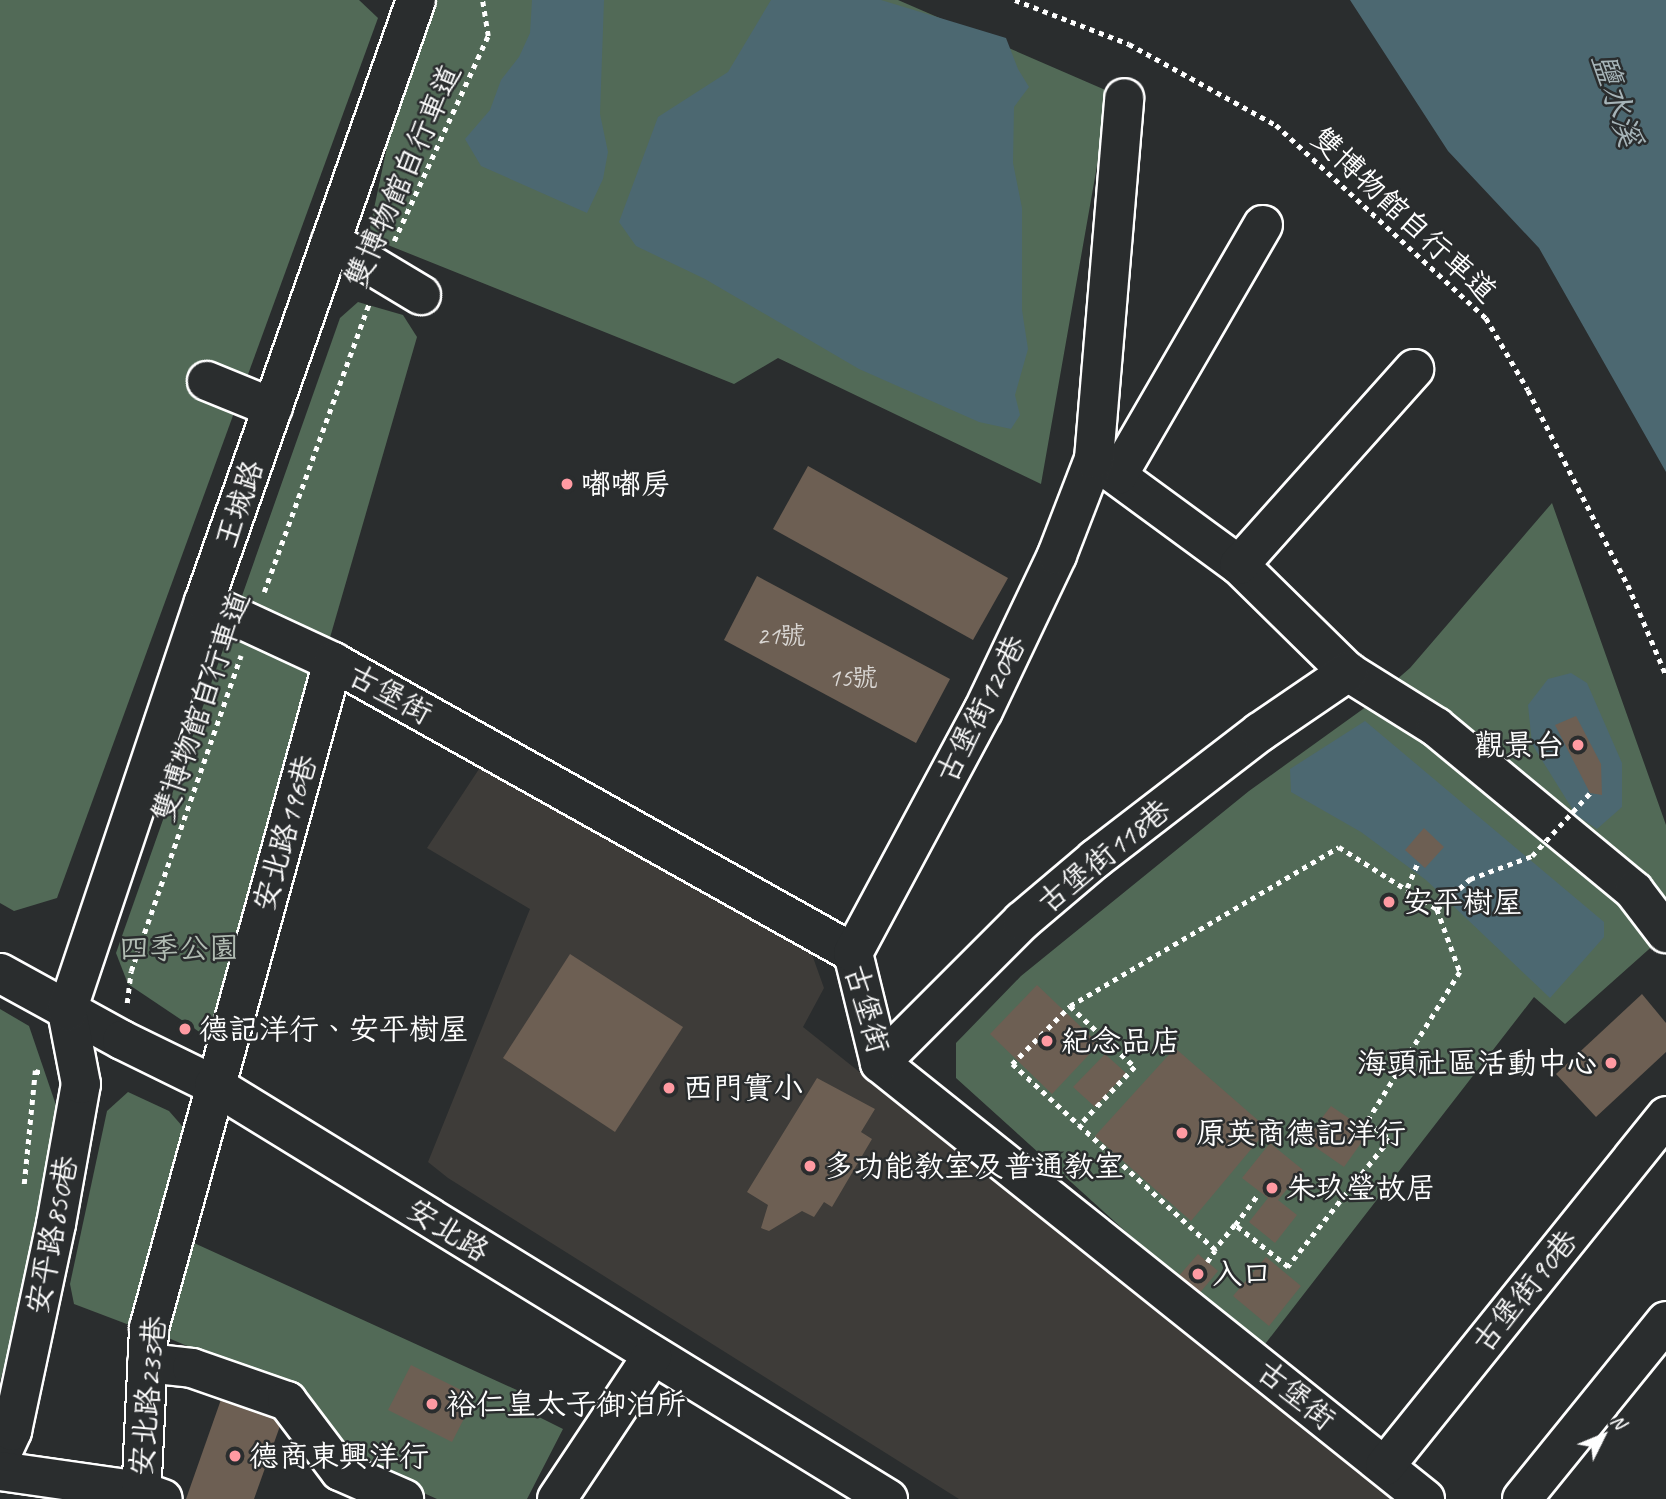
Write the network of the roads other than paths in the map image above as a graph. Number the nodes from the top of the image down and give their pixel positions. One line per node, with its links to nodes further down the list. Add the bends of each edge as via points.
1 (416, 0): 4 (street, 王城路)
2 (1124, 98): 9 (street)
3 (1263, 225): 9 (street)
4 (331, 241): 5 (street); 8 (street, 王城路)
5 (421, 295)
6 (1414, 369): 10 (street)
7 (207, 381): 8 (street)
8 (273, 408): 11 (street, 王城路)
9 (1106, 467): 10 (street); 15 (street, 古堡街120巷, via 1057,555 983,711)
10 (1239, 565): 13 (street)
11 (204, 603): 12 (street, 古堡街); 17 (street, 王城路)
12 (333, 662): 15 (street, 古堡街); 19 (street, 安北路196巷)
13 (1348, 673): 14 (street, via 1436,727 1634,891); 18 (street, 古堡街118巷, via 1260,732 1095,859 1022,921)
14 (1666, 933)
15 (853, 953): 18 (street, 古堡街)
16 (0, 973): 17 (street, 安北路)
17 (67, 1011): 19 (street, 安北路); 24 (street, 安平路850巷, via 81,1084 12,1431)
18 (880, 1063): 25 (street, 古堡街)
19 (214, 1085): 22 (street, 安北路); 23 (street, 安北路233巷, via 149,1328)
20 (1666, 1116): 25 (street, 古堡街90巷)
21 (1666, 1321): 32 (street)
22 (652, 1356): 28 (street); 29 (street, 安北路)
23 (147, 1363): 27 (street, 安北路233巷); 30 (street, via 192,1368 287,1402 340,1471)
24 (0, 1457)
25 (1385, 1466): 31 (street, 古堡街)
26 (0, 1471): 27 (street, 安北路233巷)
27 (148, 1496)
28 (564, 1497)
29 (880, 1497)
30 (404, 1499)
31 (1425, 1499)
32 (1522, 1499)

